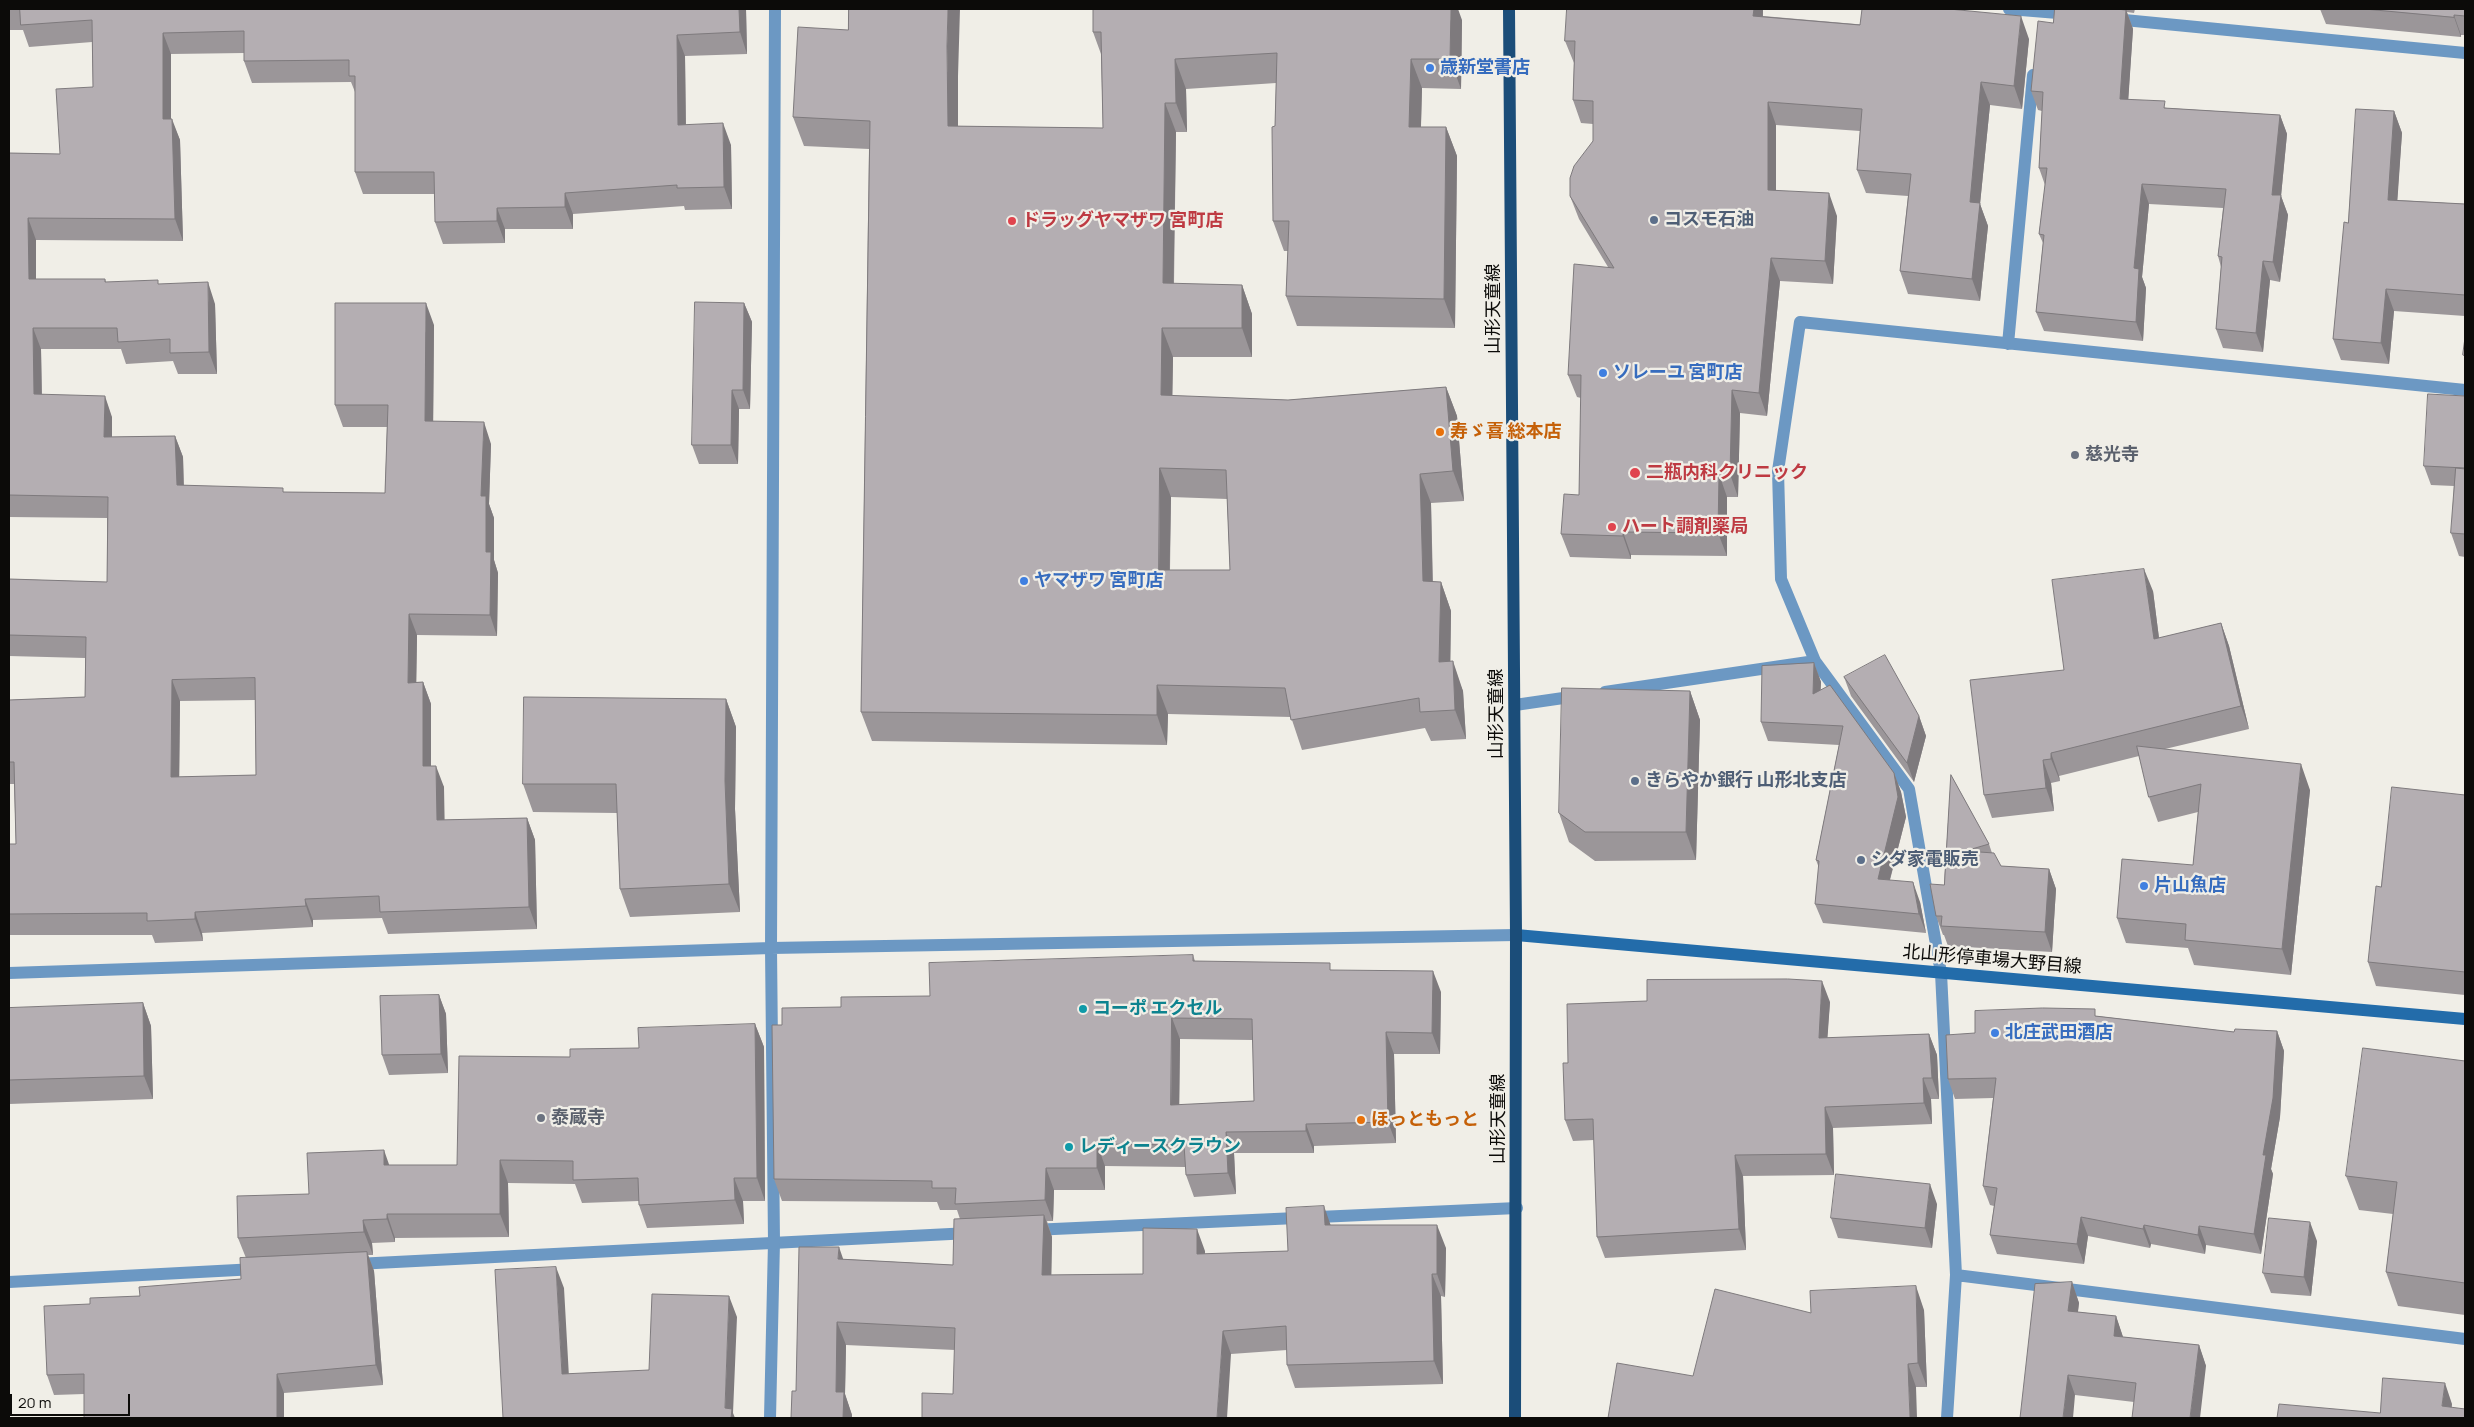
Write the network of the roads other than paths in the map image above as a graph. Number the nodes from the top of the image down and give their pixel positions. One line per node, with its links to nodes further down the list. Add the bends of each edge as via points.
1 (775, 9): 14 (street)
2 (1509, 9): 12 (main road, 山形天童線)
3 (2009, 9): 4 (street)
4 (2039, 14): 5 (street)
5 (2079, 15)
6 (2099, 17): 7 (street)
7 (2465, 53)
8 (2034, 60): 9 (street)
9 (2008, 344): 10 (street); 11 (street, via 1800,322 1778,472 1781,580)
10 (2465, 390)
11 (1815, 661): 12 (street); 15 (street, via 1909,789)
12 (1515, 705): 13 (main road, 山形天童線)
13 (1516, 935): 14 (street); 15 (main road, 北山形停車場大野目線); 18 (main road, 山形天童線)
14 (771, 948): 16 (street); 21 (street)
15 (1941, 972): 17 (main road, 北山形停車場大野目線); 24 (street)
16 (9, 974)
17 (2465, 1019)
18 (1517, 1208): 19 (street); 28 (main road, 山形天童線)
19 (1021, 1230)
20 (982, 1232): 21 (street)
21 (774, 1242): 22 (street); 27 (street)
22 (346, 1264)
23 (267, 1268): 25 (street)
24 (1956, 1275): 26 (street); 29 (street)
25 (9, 1282)
26 (2465, 1339)
27 (770, 1418)
28 (1515, 1418)
29 (1947, 1418)

